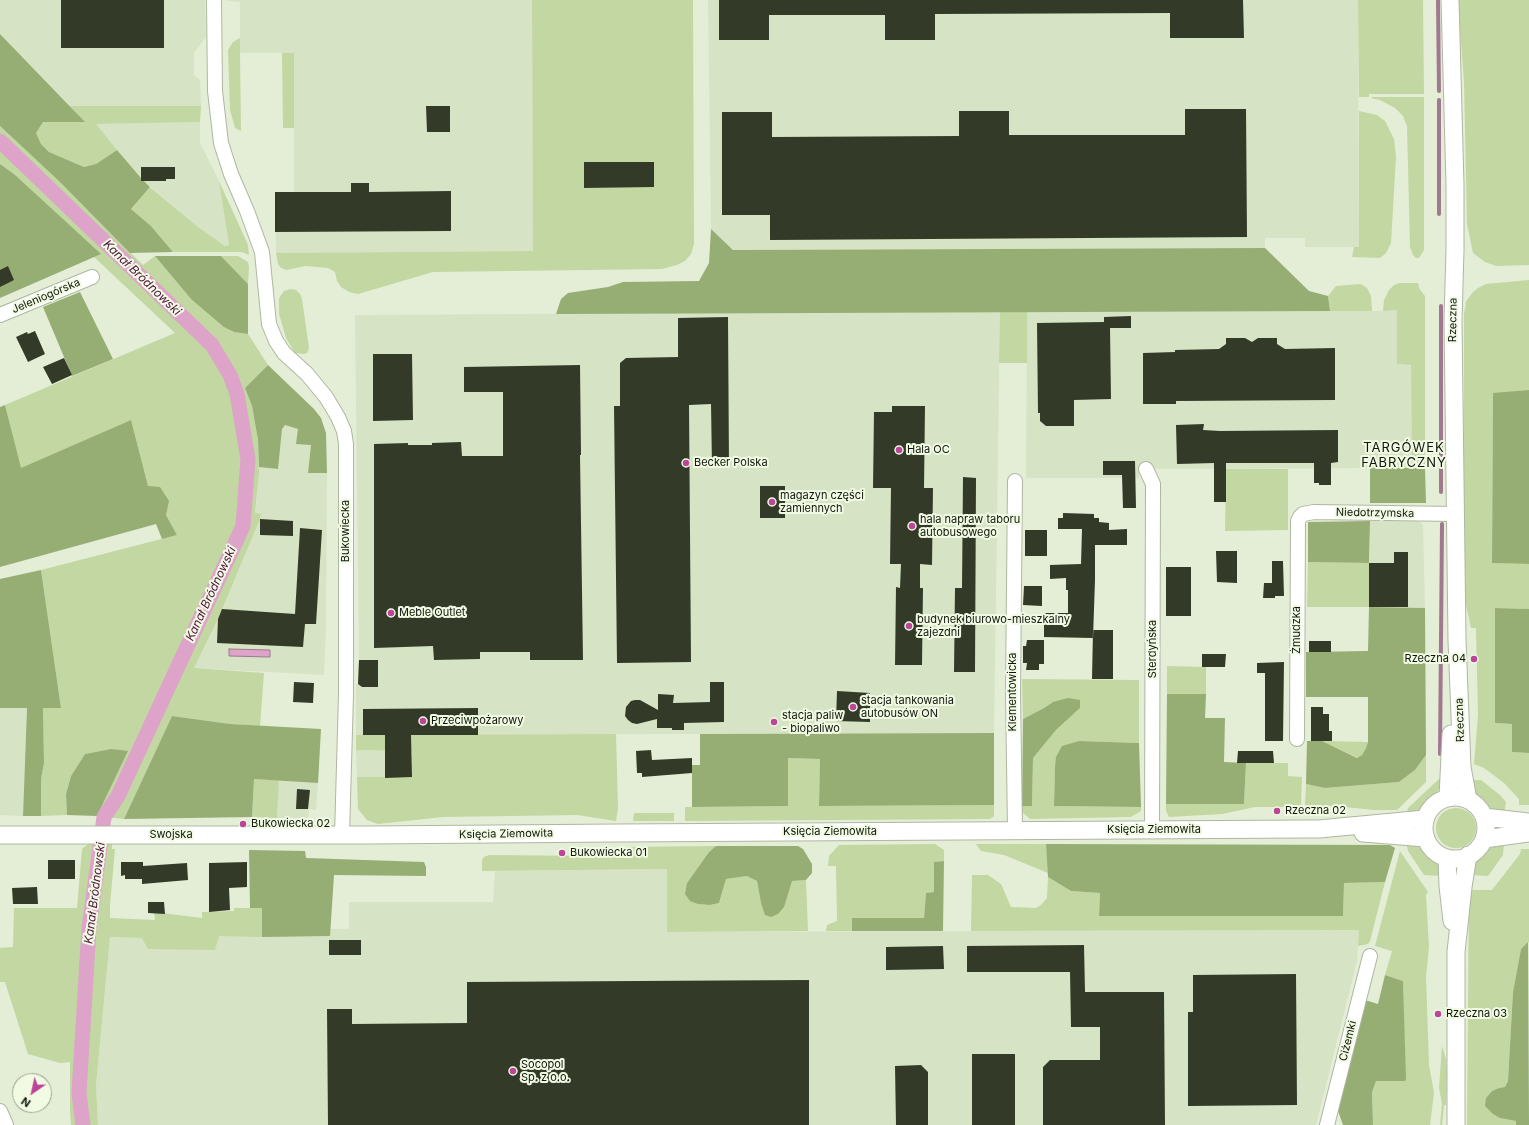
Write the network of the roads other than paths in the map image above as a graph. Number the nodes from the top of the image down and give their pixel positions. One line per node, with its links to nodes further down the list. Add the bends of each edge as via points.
1 (214, 0): 21 (street, Bukowiecka, via 215,91 221,143 262,252 269,324 284,353 307,374 326,397 344,431 346,444 346,694)
2 (1450, 0): 7 (street, Rzeczna, via 1455,192 1453,320)
3 (92, 277): 4 (street, Jeleniogórska)
4 (0, 315)
5 (1146, 469): 18 (street, Sterdyńska, via 1153,484)
6 (1015, 481): 17 (street, Klementowicka)
7 (1456, 514): 8 (street, Niedotrzymska, via 1314,512 1304,514); 9 (street, Rzeczna)
8 (1298, 521): 10 (street, Żmudzka)
9 (1457, 640): 11 (street, Rzeczna); 12 (street, Rzeczna, via 1462,767)
10 (1297, 739)
11 (1448, 798): 12 (street); 14 (street, via 1436,802)
12 (1468, 800): 13 (street)
13 (1484, 817): 15 (street); 23 (street)
14 (1425, 819): 16 (street, Księcia Ziemowita); 22 (street)
15 (1529, 822)
16 (1319, 829): 18 (street, Księcia Ziemowita); 22 (street, Księcia Ziemowita)
17 (1014, 830): 18 (street, Księcia Ziemowita); 21 (street, Księcia Ziemowita)
18 (1152, 831)
19 (1529, 833): 23 (street)
20 (0, 835): 21 (street, Swojska)
21 (342, 836)
22 (1426, 838): 25 (street, via 1433,850)
23 (1484, 838): 24 (street, via 1475,851)
24 (1468, 855): 25 (street); 26 (street)
25 (1447, 858): 26 (street)
26 (1456, 952): 31 (street)
27 (1370, 956): 30 (street, Ciżemki)
28 (0, 1110): 29 (street)
29 (6, 1125)
30 (1327, 1125)
31 (1456, 1125)

